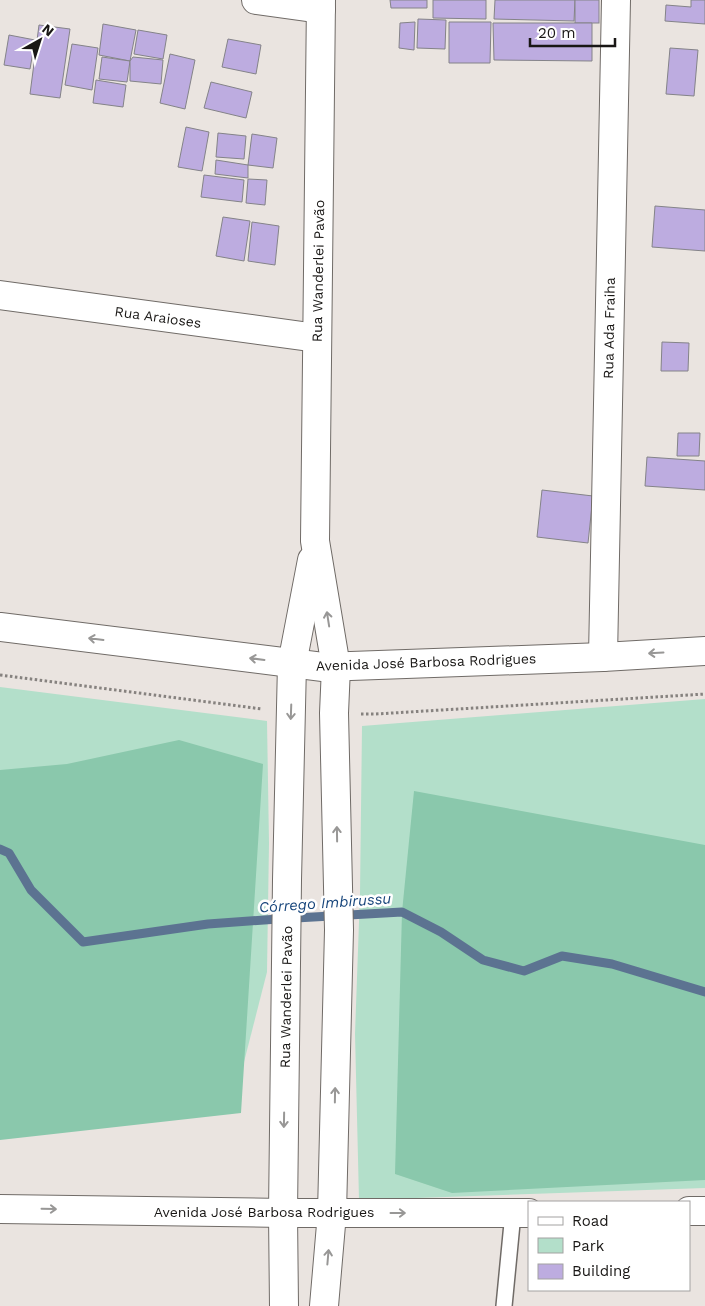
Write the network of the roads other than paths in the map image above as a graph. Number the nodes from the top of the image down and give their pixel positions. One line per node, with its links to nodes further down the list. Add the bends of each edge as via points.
1 (256, 0): 3 (street)
2 (616, 0): 9 (street, Rua Ada Fraiha)
3 (321, 4): 5 (street, Rua Wanderlei Pavão)
4 (0, 295): 5 (street, Rua Araioses)
5 (317, 338): 6 (street, Rua Wanderlei Pavão)
6 (315, 541): 10 (street, Rua Wanderlei Pavão); 11 (street, Rua Wanderlei Pavão, one-way to 6)
7 (0, 627): 10 (street, Avenida José Barbosa Rodrigues, one-way to 7)
8 (705, 650): 9 (street, Avenida José Barbosa Rodrigues, one-way to 9)
9 (603, 657): 11 (street, Avenida José Barbosa Rodrigues)
10 (292, 664): 11 (street, Avenida José Barbosa Rodrigues); 15 (street, Rua Wanderlei Pavão, one-way to 15)
11 (336, 667): 16 (street, Rua Wanderlei Pavão, one-way to 11, via 338,930)
12 (0, 1208): 15 (street, Avenida José Barbosa Rodrigues, one-way to 15)
13 (690, 1211): 14 (street)
14 (705, 1211)
15 (283, 1213): 16 (street, Avenida José Barbosa Rodrigues); 18 (street, Rua Wanderlei Pavão)
16 (332, 1213): 17 (street, Avenida José Barbosa Rodrigues, one-way to 17); 19 (street, Rua Wanderlei Pavão, one-way to 16)
17 (521, 1213): 20 (lane)
18 (284, 1306)
19 (324, 1306)
20 (504, 1306)

